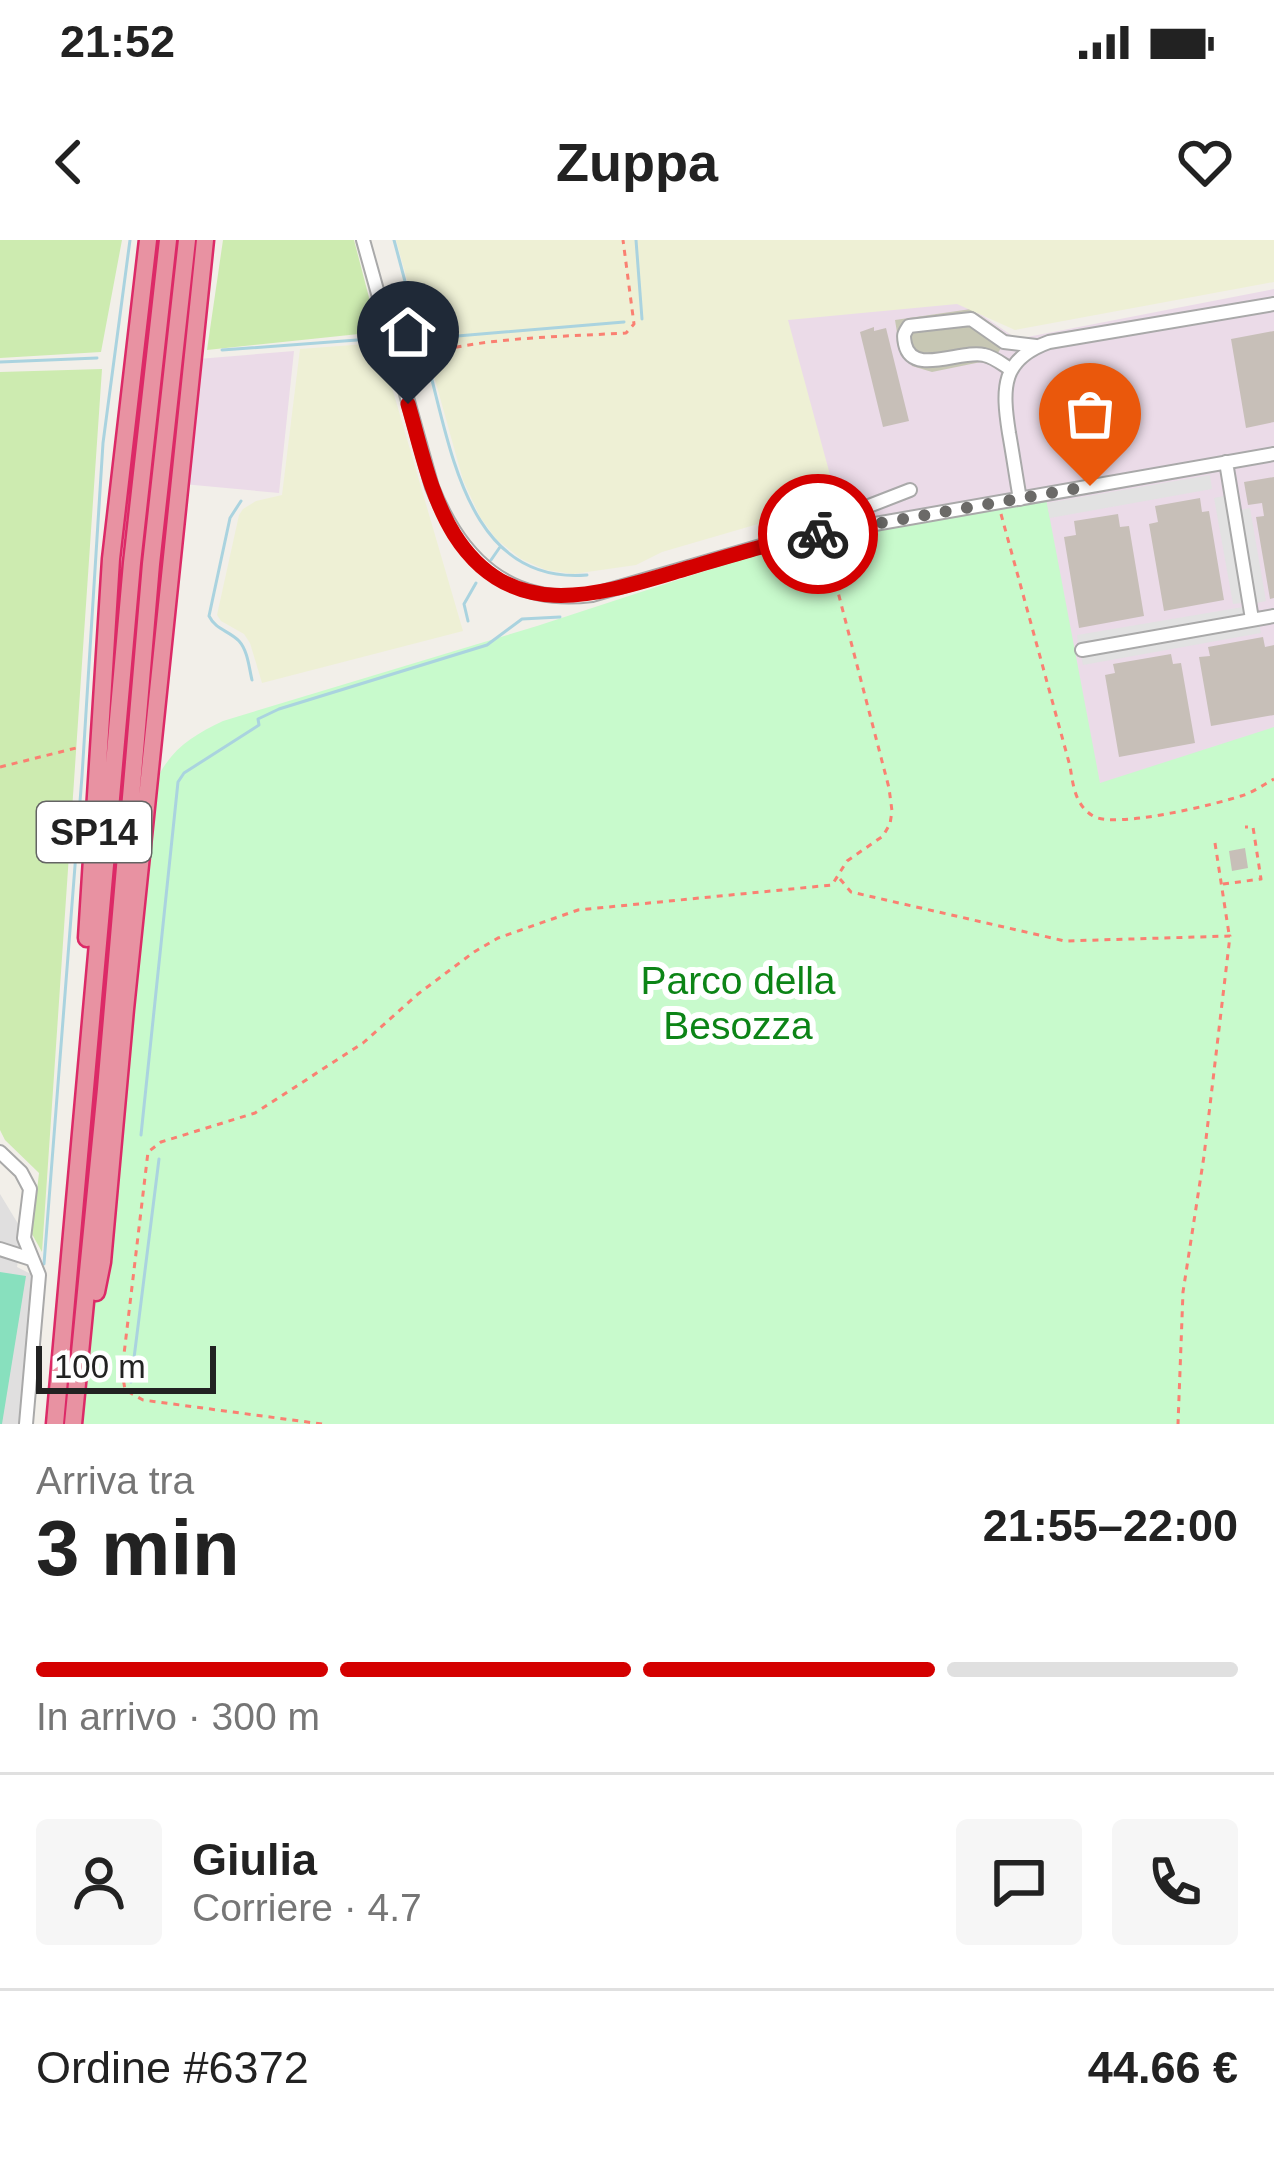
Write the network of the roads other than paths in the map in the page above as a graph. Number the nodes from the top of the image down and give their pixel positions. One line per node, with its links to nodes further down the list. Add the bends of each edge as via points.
1 (148, 240): 22 (highway, SP14, via 111,559 81,1040)
2 (168, 240): 23 (highway, SP14)
3 (188, 240): 20 (highway, SP14)
4 (205, 240): 20 (highway, SP14, via 102,1262)
5 (363, 240): 13 (street, via 450,527 480,564 520,588 585,596)
6 (1274, 304): 7 (street)
7 (1037, 346): 8 (street); 8 (street, via 1004,342 971,320 904,333 910,357 920,361 982,353)
8 (1010, 369): 12 (street, via 1004,405)
9 (1274, 454): 10 (street)
10 (1226, 462): 12 (street); 15 (street)
11 (910, 490): 13 (street, via 861,509)
12 (1020, 499): 13 (street)
13 (864, 525)
14 (1274, 616): 15 (street)
15 (1252, 620): 16 (street)
16 (1082, 650)
17 (0, 1152): 19 (street, via 30,1189 24,1238)
18 (0, 1249): 19 (street)
19 (32, 1260): 21 (street, via 40,1282)
20 (79, 1369): 24 (highway, SP14)
21 (26, 1424)
22 (45, 1424)
23 (55, 1424)
24 (73, 1424)

